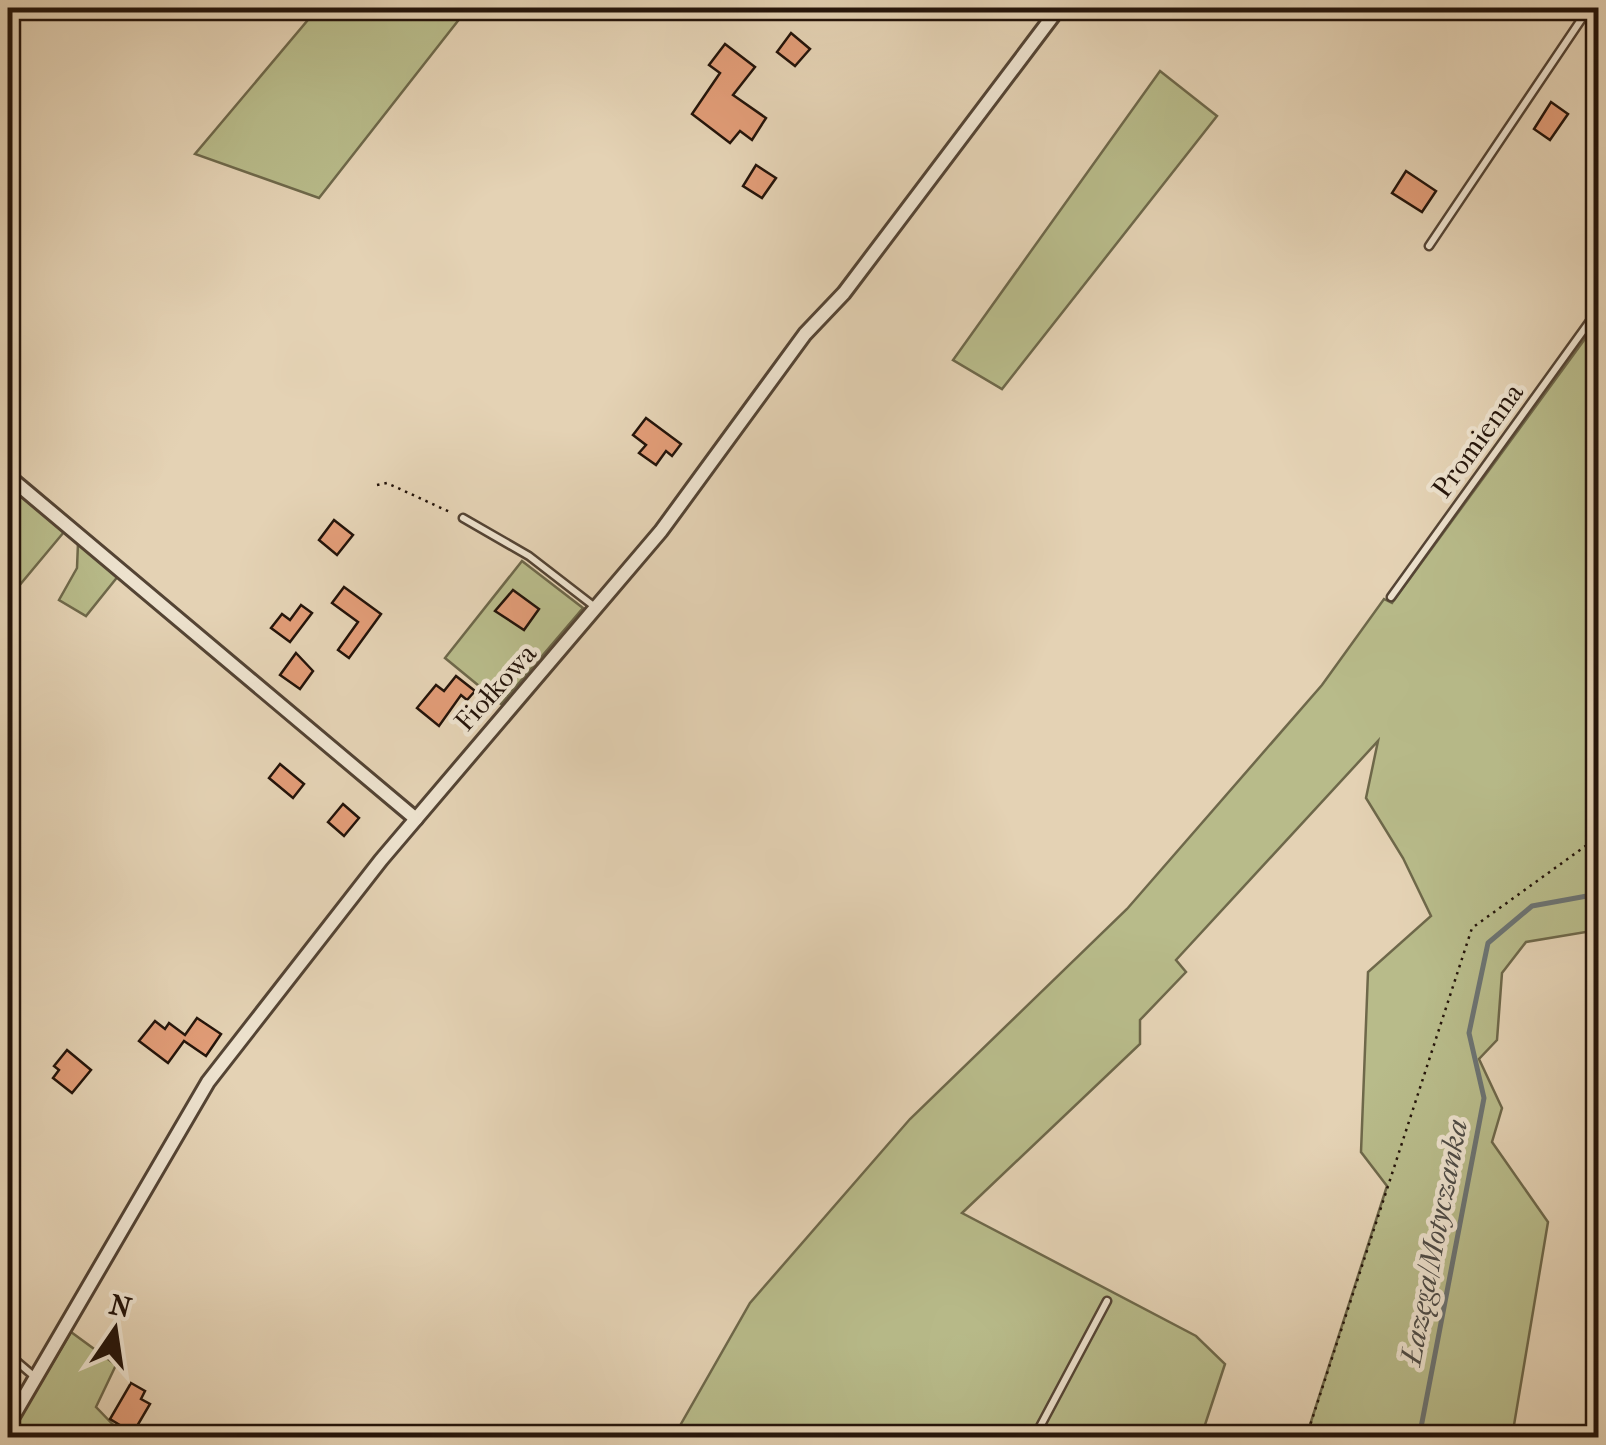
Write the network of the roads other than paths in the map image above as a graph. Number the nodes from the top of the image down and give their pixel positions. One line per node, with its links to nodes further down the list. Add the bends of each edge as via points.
1 (1059, 8): 8 (street, Fiołkowa)
2 (1590, 8): 3 (lane)
3 (1429, 246)
4 (1598, 310): 7 (lane, Promienna)
5 (8, 476): 9 (street)
6 (463, 518): 8 (lane, via 529,556)
7 (1392, 597)
8 (596, 608): 9 (street, Fiołkowa)
9 (416, 820): 12 (street, Fiołkowa, via 189,1108)
10 (1107, 1301): 14 (lane)
11 (8, 1354): 12 (lane)
12 (37, 1379): 13 (street, Fiołkowa)
13 (8, 1425)
14 (1034, 1438)

